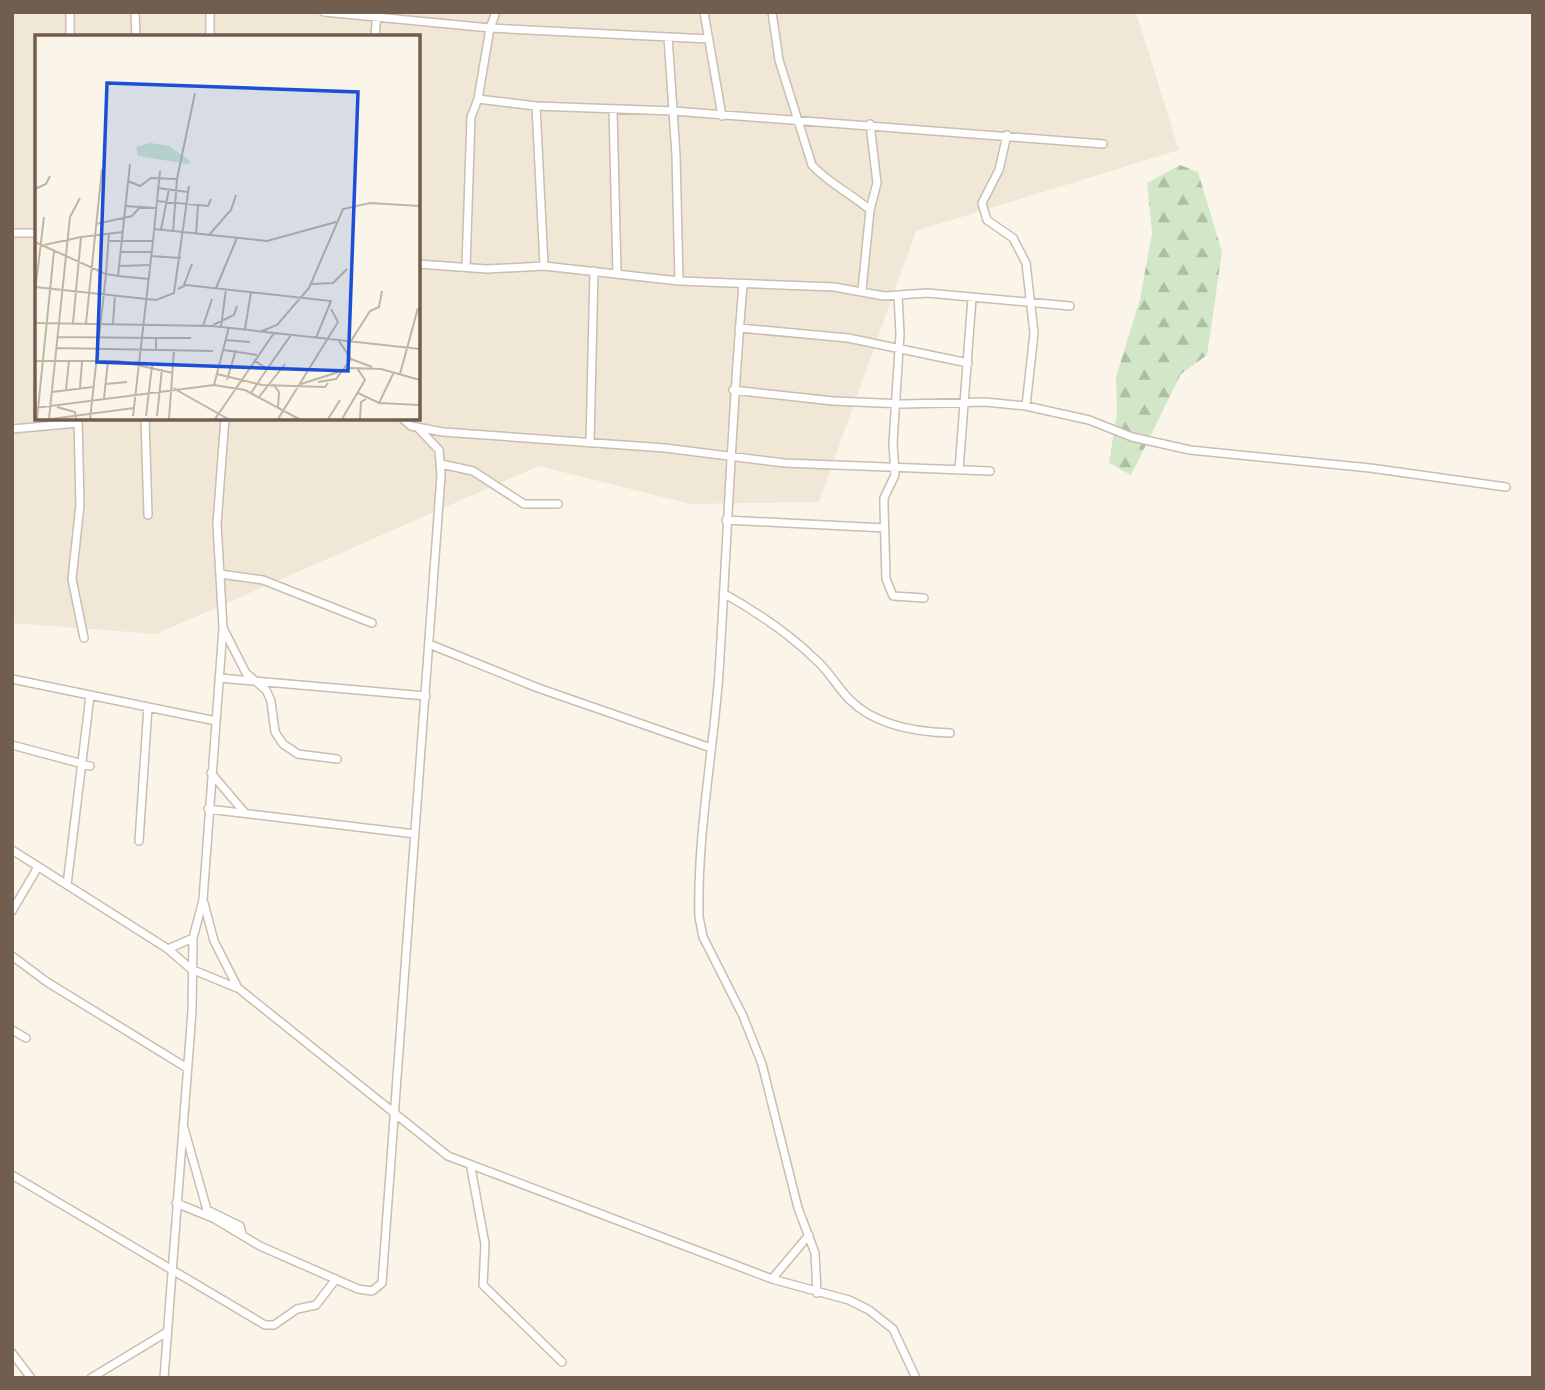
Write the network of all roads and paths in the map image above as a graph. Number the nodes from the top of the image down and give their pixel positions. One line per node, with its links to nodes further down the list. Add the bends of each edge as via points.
1 (70, 12): 10 (street)
2 (135, 12): 11 (street)
3 (210, 12): 12 (street)
4 (324, 12): 8 (street)
5 (496, 12): 9 (street)
6 (704, 12): 15 (street)
7 (772, 12): 21 (street)
8 (376, 15): 9 (street); 13 (street)
9 (490, 28): 14 (street); 16 (street)
10 (71, 35)
11 (136, 35)
12 (210, 35)
13 (374, 35)
14 (668, 37): 15 (street); 19 (street)
15 (709, 39): 20 (street)
16 (478, 99): 17 (street); 30 (street, via 471,117)
17 (536, 106): 18 (street); 29 (street)
18 (613, 109): 19 (street); 32 (street)
19 (673, 111): 20 (street); 33 (street)
20 (722, 116): 21 (street)
21 (796, 121): 22 (street); 25 (street, via 812,165)
22 (870, 124): 23 (street); 25 (street, via 877,174)
23 (1007, 135): 24 (street); 38 (street, via 999,170 982,203 987,220 1013,237 1024,254)
24 (1103, 144)
25 (870, 210): 35 (street)
26 (12, 233): 27 (street)
27 (35, 233)
28 (420, 264): 30 (street)
29 (544, 265): 30 (street); 31 (street)
30 (467, 267)
31 (594, 271): 32 (street); 53 (street)
32 (617, 273): 33 (street)
33 (679, 281): 34 (street)
34 (743, 285): 35 (street); 40 (street)
35 (862, 290): 36 (street)
36 (898, 295): 37 (street); 41 (street)
37 (972, 298): 38 (street); 42 (street)
38 (1030, 300): 39 (street); 46 (street, via 1034,333)
39 (1070, 306)
40 (739, 328): 41 (street, via 848,338); 43 (street)
41 (898, 349): 42 (street); 45 (street)
42 (968, 363): 44 (street)
43 (733, 390): 45 (street); 54 (street)
44 (964, 402): 45 (street); 46 (street); 57 (street)
45 (897, 404): 56 (street)
46 (1026, 406): 59 (street, via 1190,450)
47 (145, 420): 61 (street)
48 (225, 420): 64 (street, via 217,524)
49 (403, 420): 51 (street)
50 (78, 421): 52 (street); 69 (street, via 80,505 72,579)
51 (417, 427): 53 (street); 55 (street, via 439,450)
52 (12, 429)
53 (590, 443): 54 (street)
54 (732, 454): 56 (street, via 783,463); 62 (street)
55 (441, 464): 60 (street, via 473,471 524,504); 70 (street)
56 (894, 466): 57 (street); 63 (street, via 893,482 884,498)
57 (959, 470): 58 (street)
58 (990, 471)
59 (1506, 487)
60 (558, 504)
61 (148, 515)
62 (726, 520): 63 (street); 65 (street)
63 (885, 528): 66 (street, via 890,593)
64 (220, 574): 67 (street, via 263,580); 68 (street)
65 (723, 593): 78 (street, via 787,634 863,710 910,731); 80 (street)
66 (924, 597)
67 (372, 623)
68 (223, 628): 71 (street); 73 (street, via 246,673)
69 (84, 638)
70 (429, 644): 75 (street); 80 (street, via 538,688)
71 (219, 678): 73 (street); 77 (street)
72 (12, 679): 74 (street)
73 (255, 681): 75 (street); 81 (street, via 271,701 275,732 283,744 298,754)
74 (90, 696): 76 (street); 82 (street)
75 (426, 696): 86 (street)
76 (148, 707): 77 (street); 87 (street)
77 (216, 720): 83 (street)
78 (950, 733)
79 (12, 745): 82 (street)
80 (711, 748): 107 (street, via 699,898 703,937 762,1064)
81 (337, 759)
82 (85, 765): 90 (street)
83 (211, 773): 84 (street); 85 (street)
84 (208, 809): 85 (street); 91 (street)
85 (245, 813): 86 (street)
86 (415, 834): 101 (street)
87 (139, 841)
88 (12, 850): 89 (street)
89 (38, 867): 90 (street); 92 (street)
90 (67, 885): 94 (street)
91 (203, 900): 93 (street); 97 (street, via 214,941)
92 (12, 911)
93 (193, 938): 94 (street); 96 (street)
94 (168, 949): 96 (street)
95 (12, 956): 100 (street)
96 (191, 969): 97 (street); 100 (street)
97 (238, 988): 101 (street)
98 (12, 1030): 99 (street)
99 (26, 1038)
100 (187, 1068): 102 (street)
101 (394, 1110): 103 (street, via 447,1156); 109 (street, via 382,1283 372,1291)
102 (183, 1124): 105 (street); 106 (street, via 207,1210 240,1226)
103 (471, 1168): 110 (street); 114 (street, via 485,1244 483,1285)
104 (12, 1175): 108 (street)
105 (176, 1203): 106 (street); 108 (street)
106 (242, 1234): 109 (street)
107 (809, 1235): 110 (street); 111 (street)
108 (172, 1270): 109 (street, via 265,1325 316,1305); 112 (street)
109 (336, 1279)
110 (772, 1279): 111 (street)
111 (817, 1293): 118 (street, via 849,1300 893,1329)
112 (167, 1332): 116 (street); 117 (street)
113 (12, 1353): 115 (street)
114 (562, 1362)
115 (31, 1378)
116 (91, 1378)
117 (164, 1378)
118 (916, 1378)

